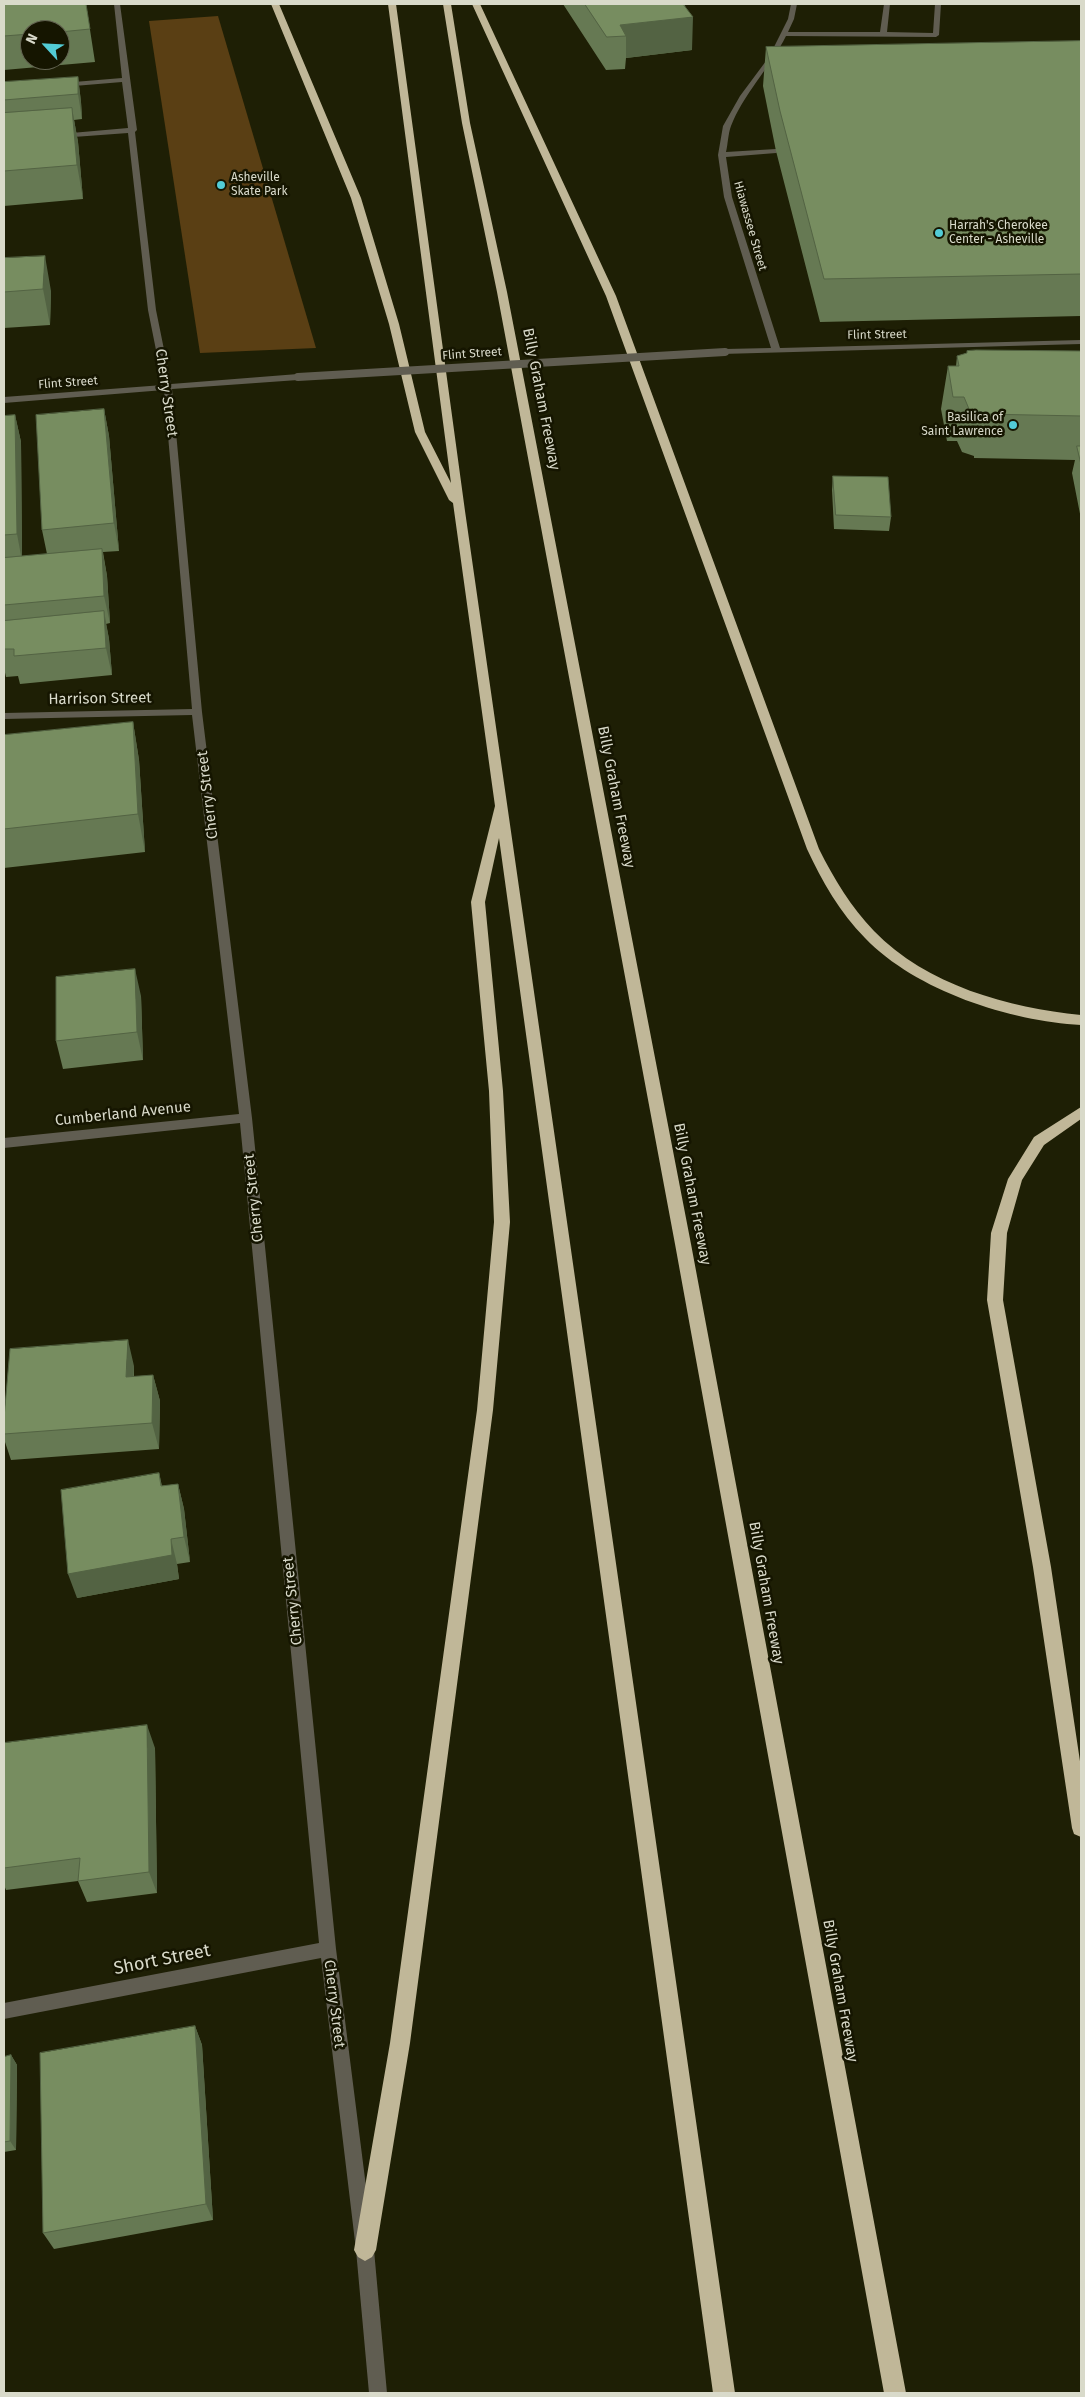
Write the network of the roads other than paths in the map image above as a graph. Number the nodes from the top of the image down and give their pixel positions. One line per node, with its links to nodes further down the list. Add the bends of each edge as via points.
1 (117, 4): 11 (street, Cherry Street)
2 (275, 4): 21 (highway, via 356,198 394,324 420,432)
3 (392, 4): 21 (highway)
4 (447, 4): 35 (highway, Billy Graham Freeway, via 466,123 504,301)
5 (476, 4): 25 (highway, via 611,296 813,848 831,886 880,945 920,973 974,997 1016,1010)
6 (794, 4): 9 (street, Hiawassee Street)
7 (887, 4): 10 (street)
8 (938, 4): 10 (street, via 936,35)
9 (784, 34): 10 (street); 16 (street, Hiawassee Street, via 727,126)
10 (882, 34)
11 (127, 80): 12 (street); 13 (street, Cherry Street)
12 (52, 85)
13 (133, 130): 14 (street); 19 (street, Cherry Street, via 152,310)
14 (53, 137)
15 (776, 151): 16 (street)
16 (722, 155): 18 (street, Hiawassee Street, via 728,197)
17 (1081, 343): 18 (street, Flint Street)
18 (776, 350): 19 (street, Flint Street, bridge, via 298,377)
19 (168, 388): 20 (street, Flint Street); 22 (street, Cherry Street)
20 (4, 400)
21 (460, 511): 24 (highway)
22 (197, 712): 23 (street, Harrison Street); 27 (street, Cherry Street)
23 (4, 716)
24 (502, 800): 32 (highway, via 478,902 496,1091 502,1222 485,1410 400,2043); 34 (highway)
25 (1081, 1020)
26 (1081, 1112): 29 (highway, via 1039,1141 1015,1179 999,1233 995,1300 1042,1567)
27 (246, 1118): 28 (street, Cumberland Avenue); 30 (street, Cherry Street)
28 (4, 1143)
29 (1081, 1828)
30 (328, 1949): 31 (street, Short Street); 32 (street, Cherry Street)
31 (4, 2010)
32 (365, 2250): 33 (street, Cherry Street)
33 (378, 2393)
34 (724, 2393)
35 (895, 2393)

